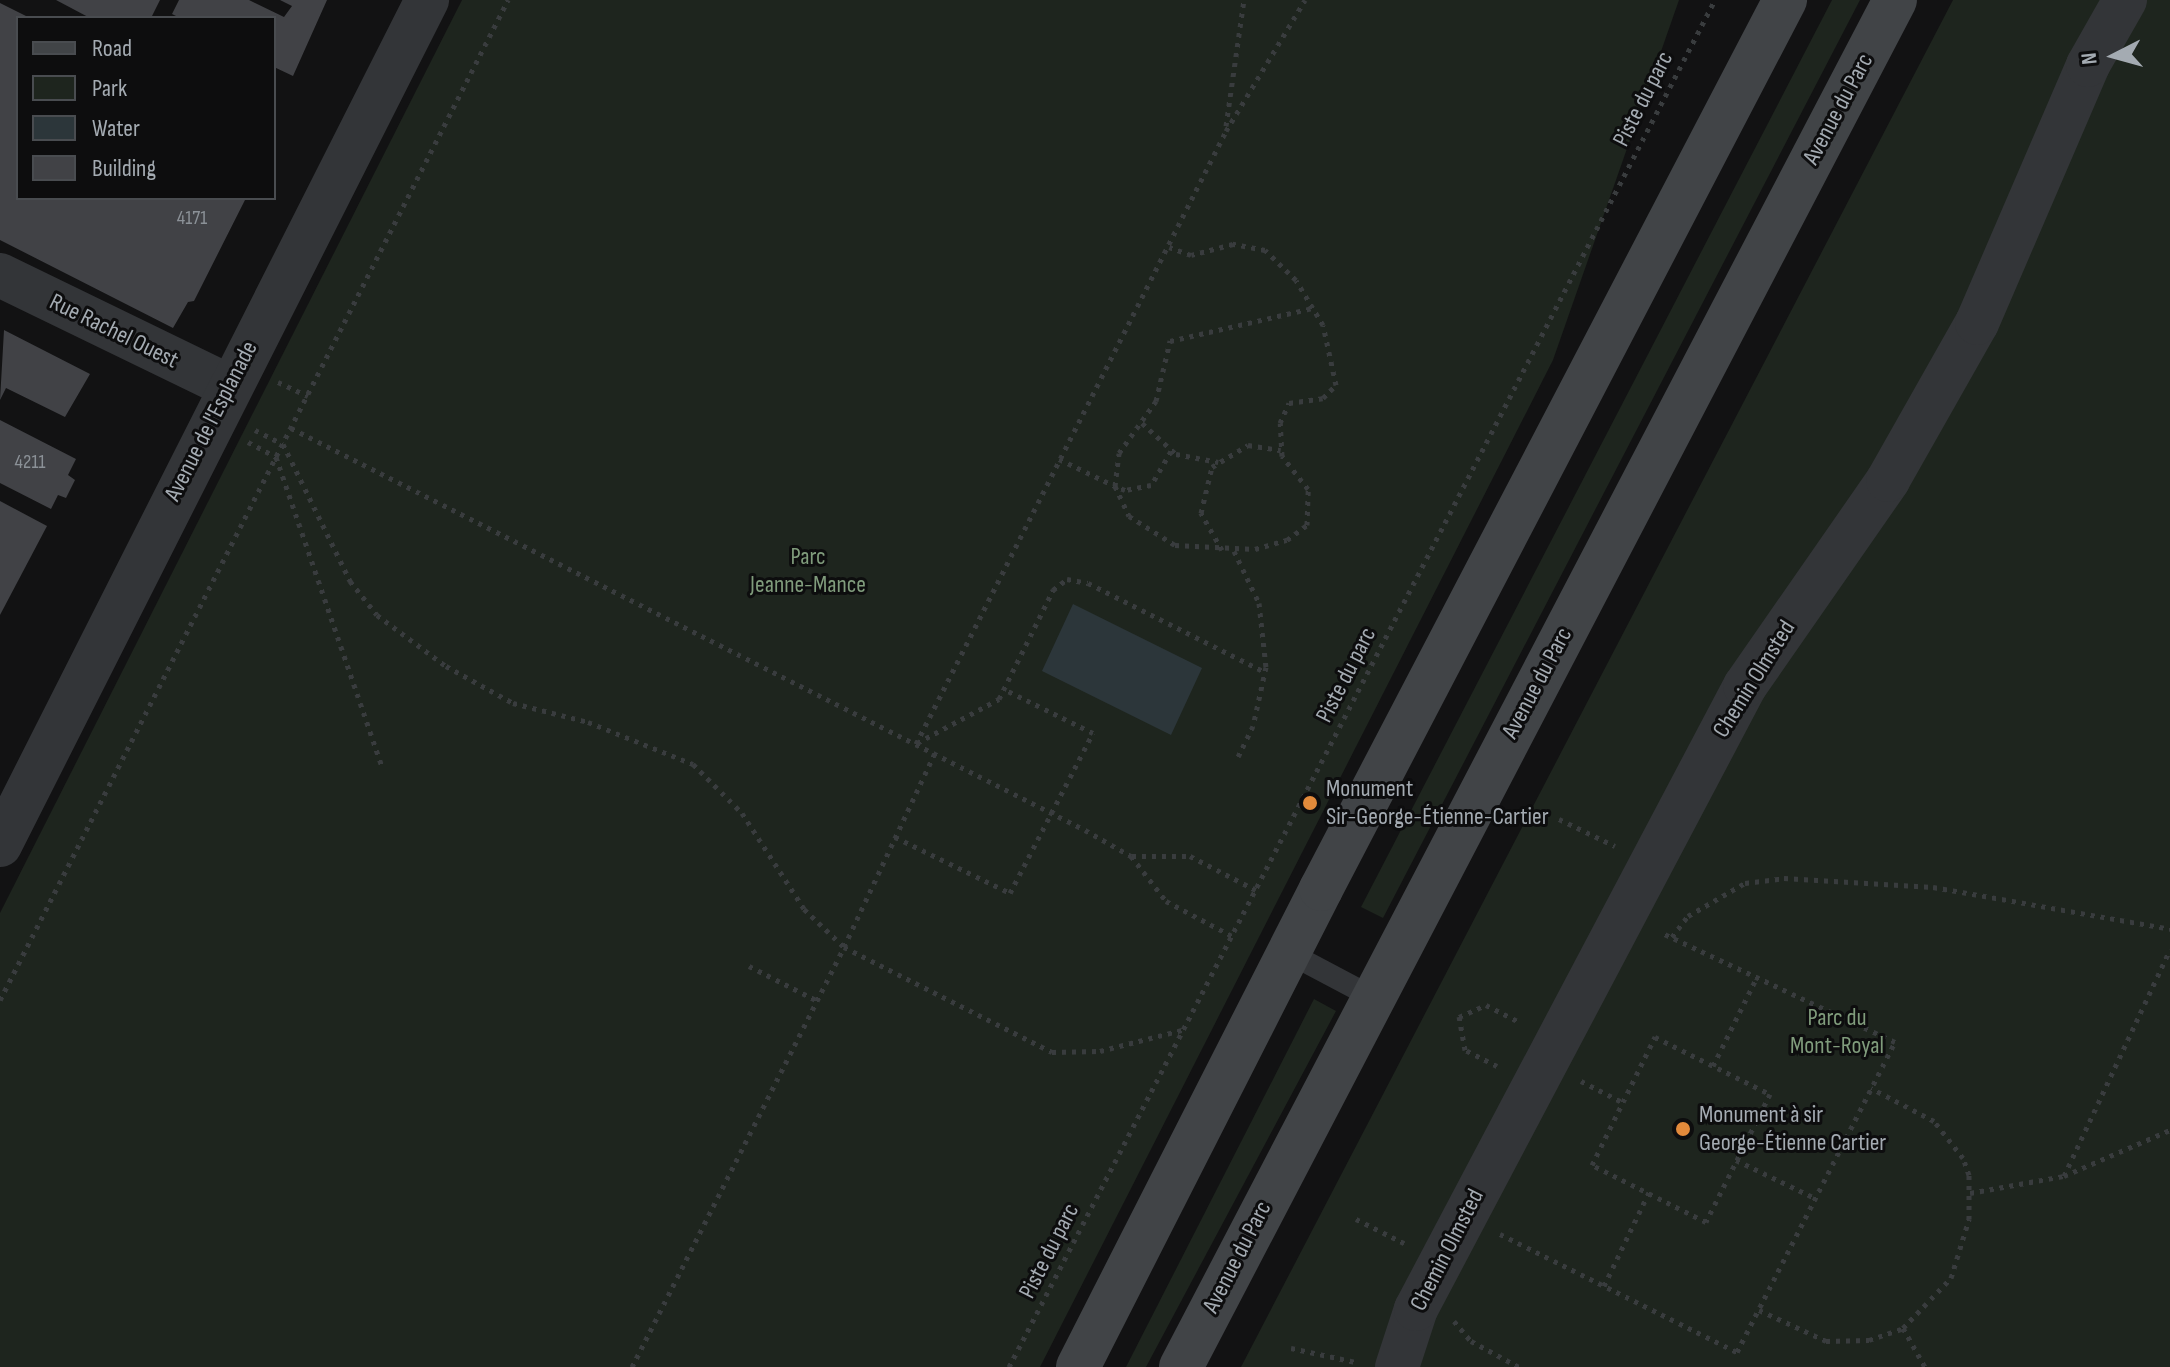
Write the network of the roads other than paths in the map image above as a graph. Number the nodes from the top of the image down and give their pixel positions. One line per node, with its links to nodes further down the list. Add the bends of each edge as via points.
1 (427, 0): 6 (street, Avenue de l'Esplanade)
2 (1785, 0): 8 (main road)
3 (1895, 0): 9 (main road, Avenue du Parc)
4 (2125, 0): 10 (street, Chemin Olmsted, via 2088,65 1977,323 1888,480 1745,686 1464,1216)
5 (0, 275): 6 (street, Rue Rachel Ouest)
6 (249, 382): 7 (street, Avenue de l'Esplanade)
7 (0, 845)
8 (1289, 953): 9 (lane); 11 (main road)
9 (1372, 997): 12 (main road, Avenue du Parc)
10 (1398, 1360)
11 (1078, 1367)
12 (1181, 1367)

